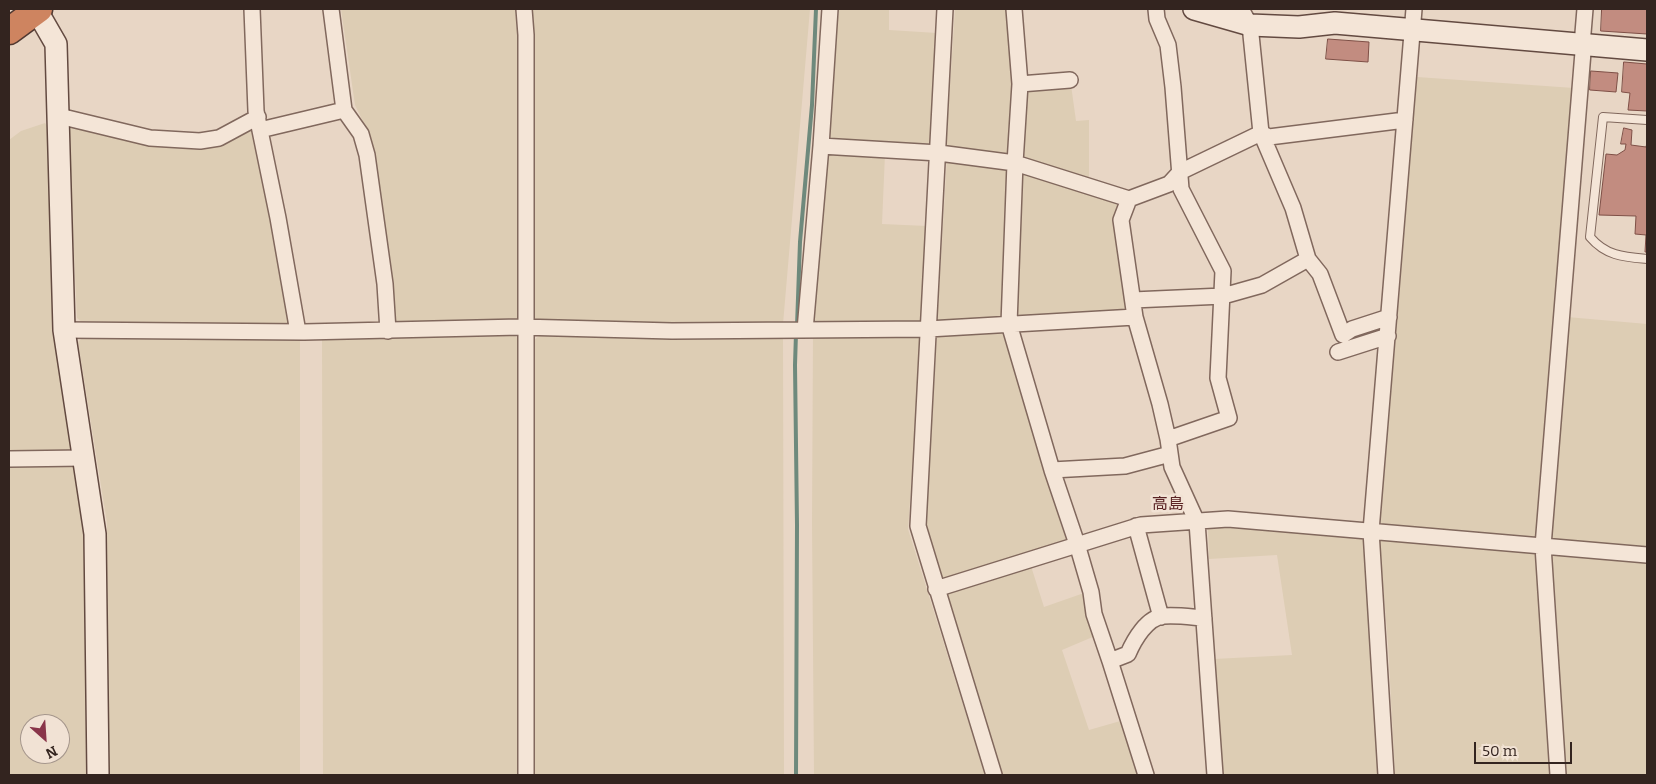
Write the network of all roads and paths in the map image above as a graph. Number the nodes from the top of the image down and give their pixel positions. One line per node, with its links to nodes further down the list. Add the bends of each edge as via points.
1 (252, 9): 22 (street)
2 (331, 9): 18 (street)
3 (524, 9): 36 (street)
4 (830, 9): 24 (street)
5 (945, 9): 25 (street)
6 (1014, 9): 17 (street)
7 (1156, 9): 27 (street, via 1156,19 1168,45)
8 (1194, 9): 11 (street)
9 (1585, 9): 14 (street)
10 (38, 10): 13 (highway); 19 (street, via 56,44)
11 (1245, 17): 12 (street, via 1299,27); 23 (street)
12 (1413, 19): 14 (street); 20 (street)
13 (9, 31)
14 (1582, 44): 15 (street); 53 (street)
15 (1647, 50)
16 (1070, 80): 17 (street)
17 (1020, 84): 26 (street)
18 (344, 110): 22 (street); 39 (street, via 361,134 367,155 385,284)
19 (59, 116): 22 (street, via 150,138 200,141 219,138); 38 (street)
20 (1405, 120): 23 (street, via 1269,137); 34 (street)
21 (1647, 120): 30 (lane, via 1603,118 1590,237 1610,253)
22 (259, 123): 41 (street)
23 (1260, 133): 27 (street); 29 (street, via 1293,208)
24 (821, 146): 25 (street); 40 (street)
25 (939, 153): 26 (street); 37 (street)
26 (1015, 163): 28 (street); 35 (street)
27 (1180, 172): 28 (street, via 1169,184); 31 (street, via 1181,189 1224,271)
28 (1129, 199): 32 (street, via 1121,220)
29 (1308, 259): 31 (street, via 1262,286); 34 (street, via 1320,274 1343,335)
30 (1647, 259)
31 (1222, 296): 32 (street); 44 (street, via 1218,378 1229,418)
32 (1133, 300): 33 (street)
33 (1135, 317): 35 (street); 44 (street)
34 (1390, 317): 42 (street)
35 (1009, 324): 37 (street); 48 (street)
36 (526, 327): 39 (street); 40 (street); 60 (street)
37 (928, 329): 40 (street); 55 (street, via 918,526)
38 (64, 330): 41 (street); 46 (street)
39 (388, 330): 41 (street)
40 (805, 330)
41 (298, 332)
42 (1388, 336): 43 (street); 51 (street)
43 (1338, 352)
44 (1168, 439): 45 (street)
45 (1170, 454): 48 (street, via 1125,466); 49 (street, via 1172,467)
46 (84, 458): 47 (street); 59 (street, via 95,534)
47 (9, 459)
48 (1052, 470): 52 (street)
49 (1197, 522): 50 (street); 51 (street, via 1228,519); 57 (street)
50 (1136, 526): 52 (street); 56 (street)
51 (1371, 531): 53 (street); 64 (street)
52 (1077, 544): 55 (street); 58 (street, via 1094,614)
53 (1543, 546): 54 (street); 65 (street)
54 (1647, 555)
55 (936, 589): 61 (street)
56 (1161, 617): 57 (street); 58 (street, via 1133,642 1128,654)
57 (1204, 618): 63 (street)
58 (1110, 661): 62 (street)
59 (98, 775)
60 (526, 775)
61 (994, 775)
62 (1146, 775)
63 (1215, 775)
64 (1386, 775)
65 (1558, 775)

